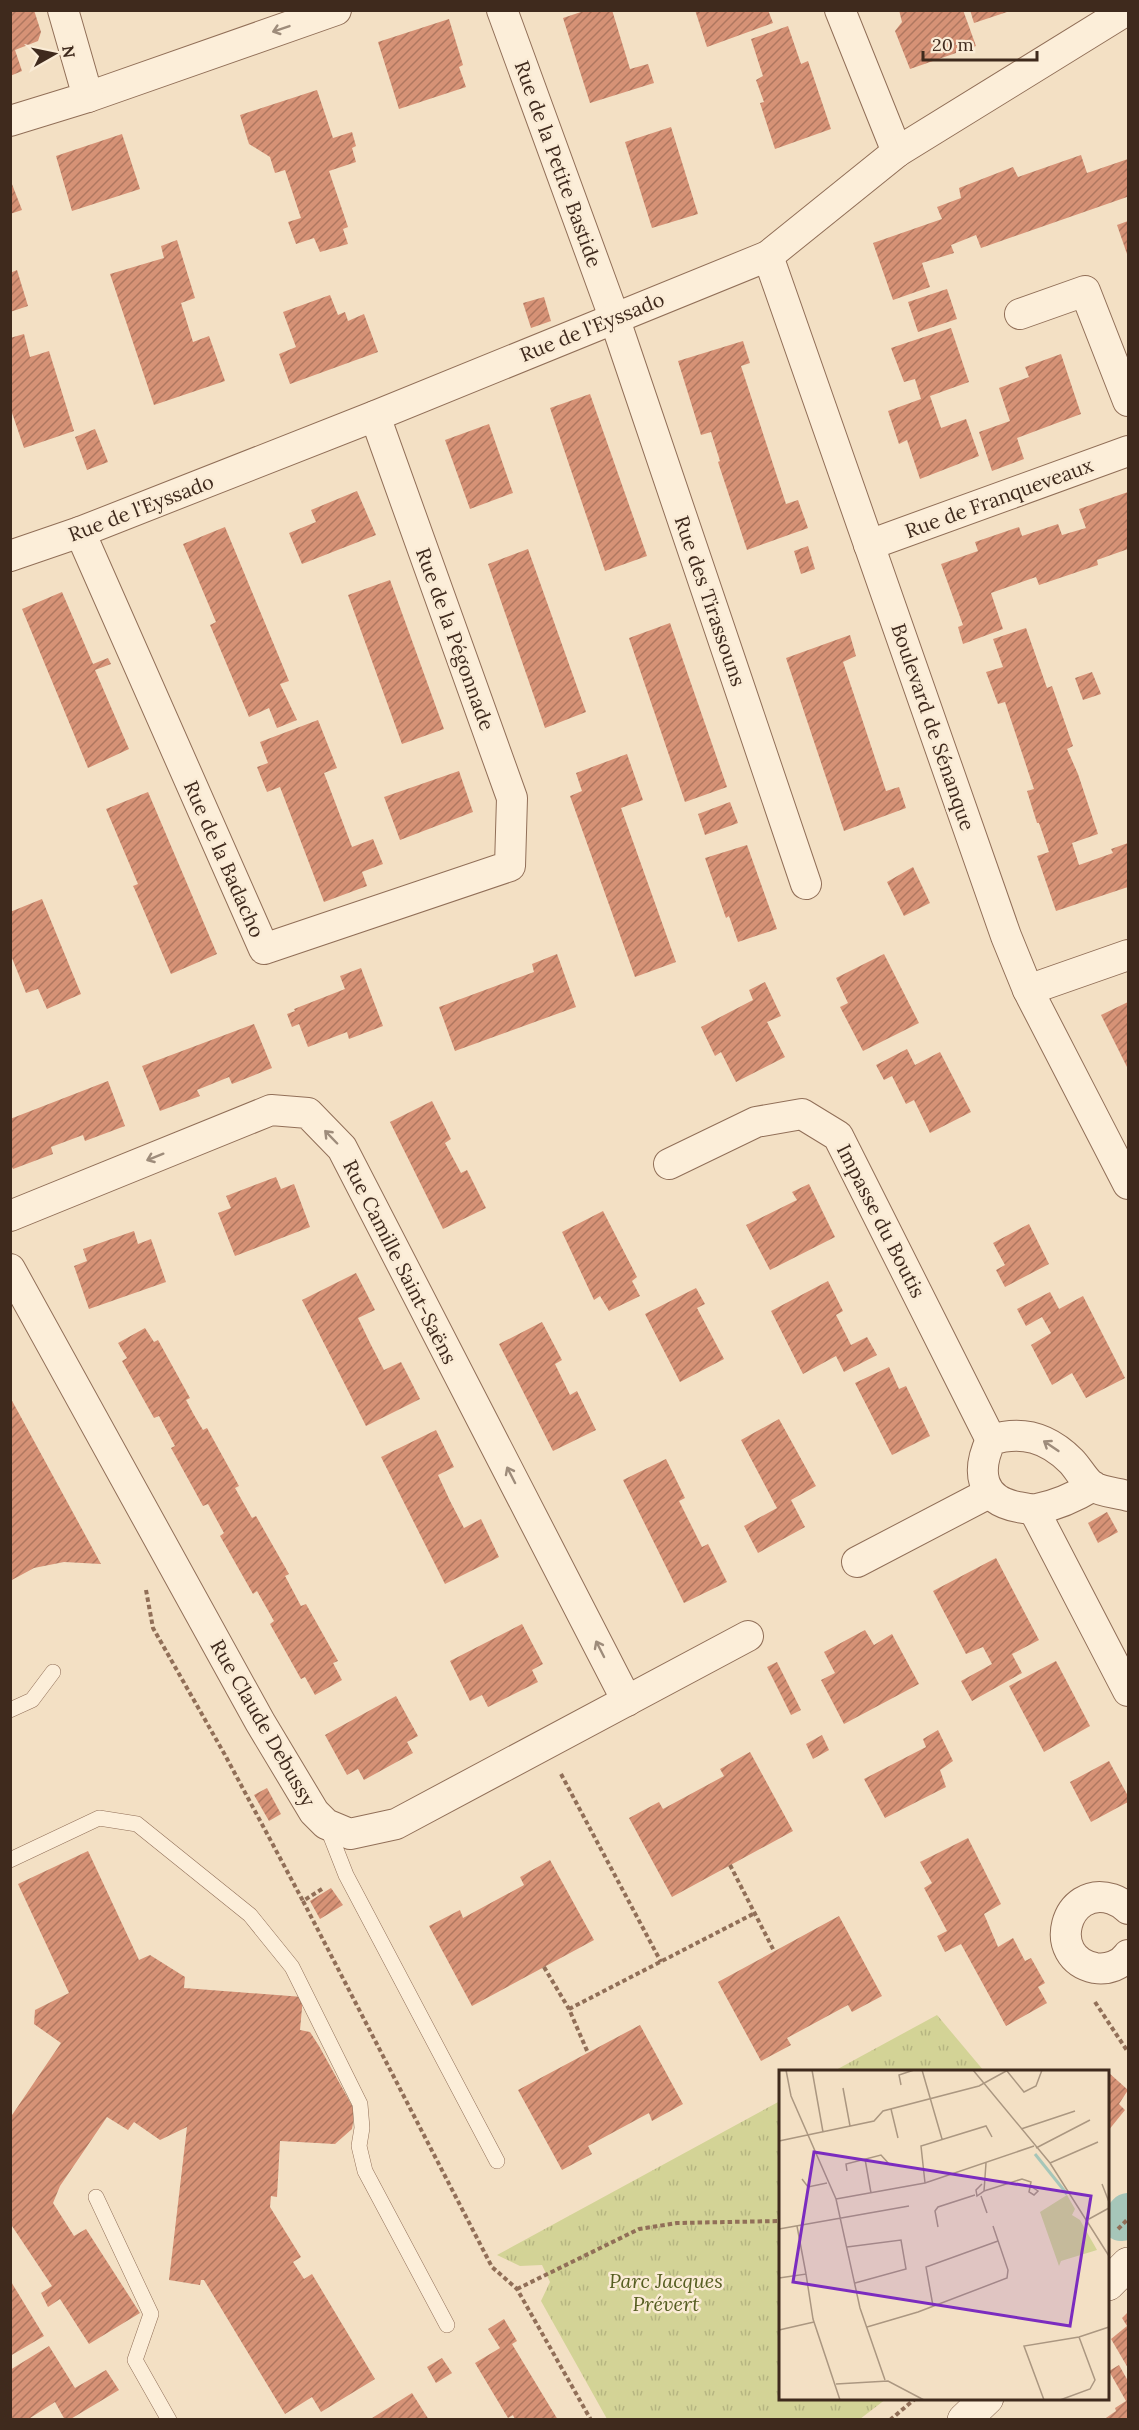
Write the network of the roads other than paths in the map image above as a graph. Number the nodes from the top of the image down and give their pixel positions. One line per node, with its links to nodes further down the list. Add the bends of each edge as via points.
1 (63, 10): 6 (street)
2 (336, 10): 6 (street, one-way to 6)
3 (502, 10): 11 (street, Rue de la Petite Bastide)
4 (840, 10): 8 (street)
5 (1127, 10): 8 (street, Rue de l'Eyssado)
6 (88, 97): 7 (street)
7 (10, 121)
8 (897, 152): 9 (street, Rue de l'Eyssado)
9 (768, 256): 11 (street, Rue de l'Eyssado); 16 (street, Boulevard de Sénanque)
10 (1020, 314): 12 (street, via 1085,291)
11 (614, 317): 13 (street, Rue de l'Eyssado); 19 (street, Rue des Tirassouns)
12 (1128, 401)
13 (375, 416): 15 (street, Rue de l'Eyssado); 18 (street, Rue de la Pégonnade, via 512,798)
14 (1128, 451): 16 (street, Rue de Franqueveaux)
15 (80, 532): 17 (street, Rue de l'Eyssado); 18 (street, Rue de la Badacho, via 264,949)
16 (869, 545): 21 (street, Boulevard de Sénanque)
17 (10, 556)
18 (510, 866)
19 (806, 884)
20 (1128, 955): 21 (street)
21 (1028, 990): 23 (street, Boulevard de Sénanque)
22 (669, 1164): 26 (street, Impasse du Boutis, via 756,1122 802,1114 838,1136)
23 (1128, 1184)
24 (10, 1216): 35 (street, Rue Camille Saint-Saëns, one-way to 24, via 342,1148 308,1113 271,1110)
25 (10, 1269): 37 (street, Rue Claude Debussy, via 260,1722 314,1812)
26 (991, 1440): 27 (street, one-way to 26, via 1050,1443 1032,1436 1005,1435); 28 (street, via 983,1456 982,1478)
27 (1093, 1486): 29 (street); 30 (street, via 1074,1498)
28 (989, 1493): 30 (street, via 1008,1505); 31 (street)
29 (1128, 1496)
30 (1034, 1510): 34 (street)
31 (856, 1562)
32 (748, 1636): 35 (street, Rue Claude Debussy)
33 (53, 1672): 36 (lane, via 32,1700)
34 (1128, 1692)
35 (627, 1701): 37 (street, Rue Claude Debussy, via 396,1824 350,1834)
36 (10, 1710)
37 (326, 1824): 41 (lane, via 346,1875)
38 (10, 1860): 45 (lane, via 99,1818 137,1824 250,1916 292,1967 360,2104 359,2146 365,2171)
39 (1128, 1909): 40 (street, via 1114,1899 1087,1900 1075,1908 1065,1933 1068,1947 1086,1966 1112,1967)
40 (1128, 1955)
41 (497, 2161)
42 (96, 2197): 47 (lane, via 151,2314 135,2360)
43 (1128, 2264): 44 (main road)
44 (1109, 2282)
45 (447, 2325)
46 (985, 2400): 48 (main road)
47 (169, 2420)
48 (964, 2420)

